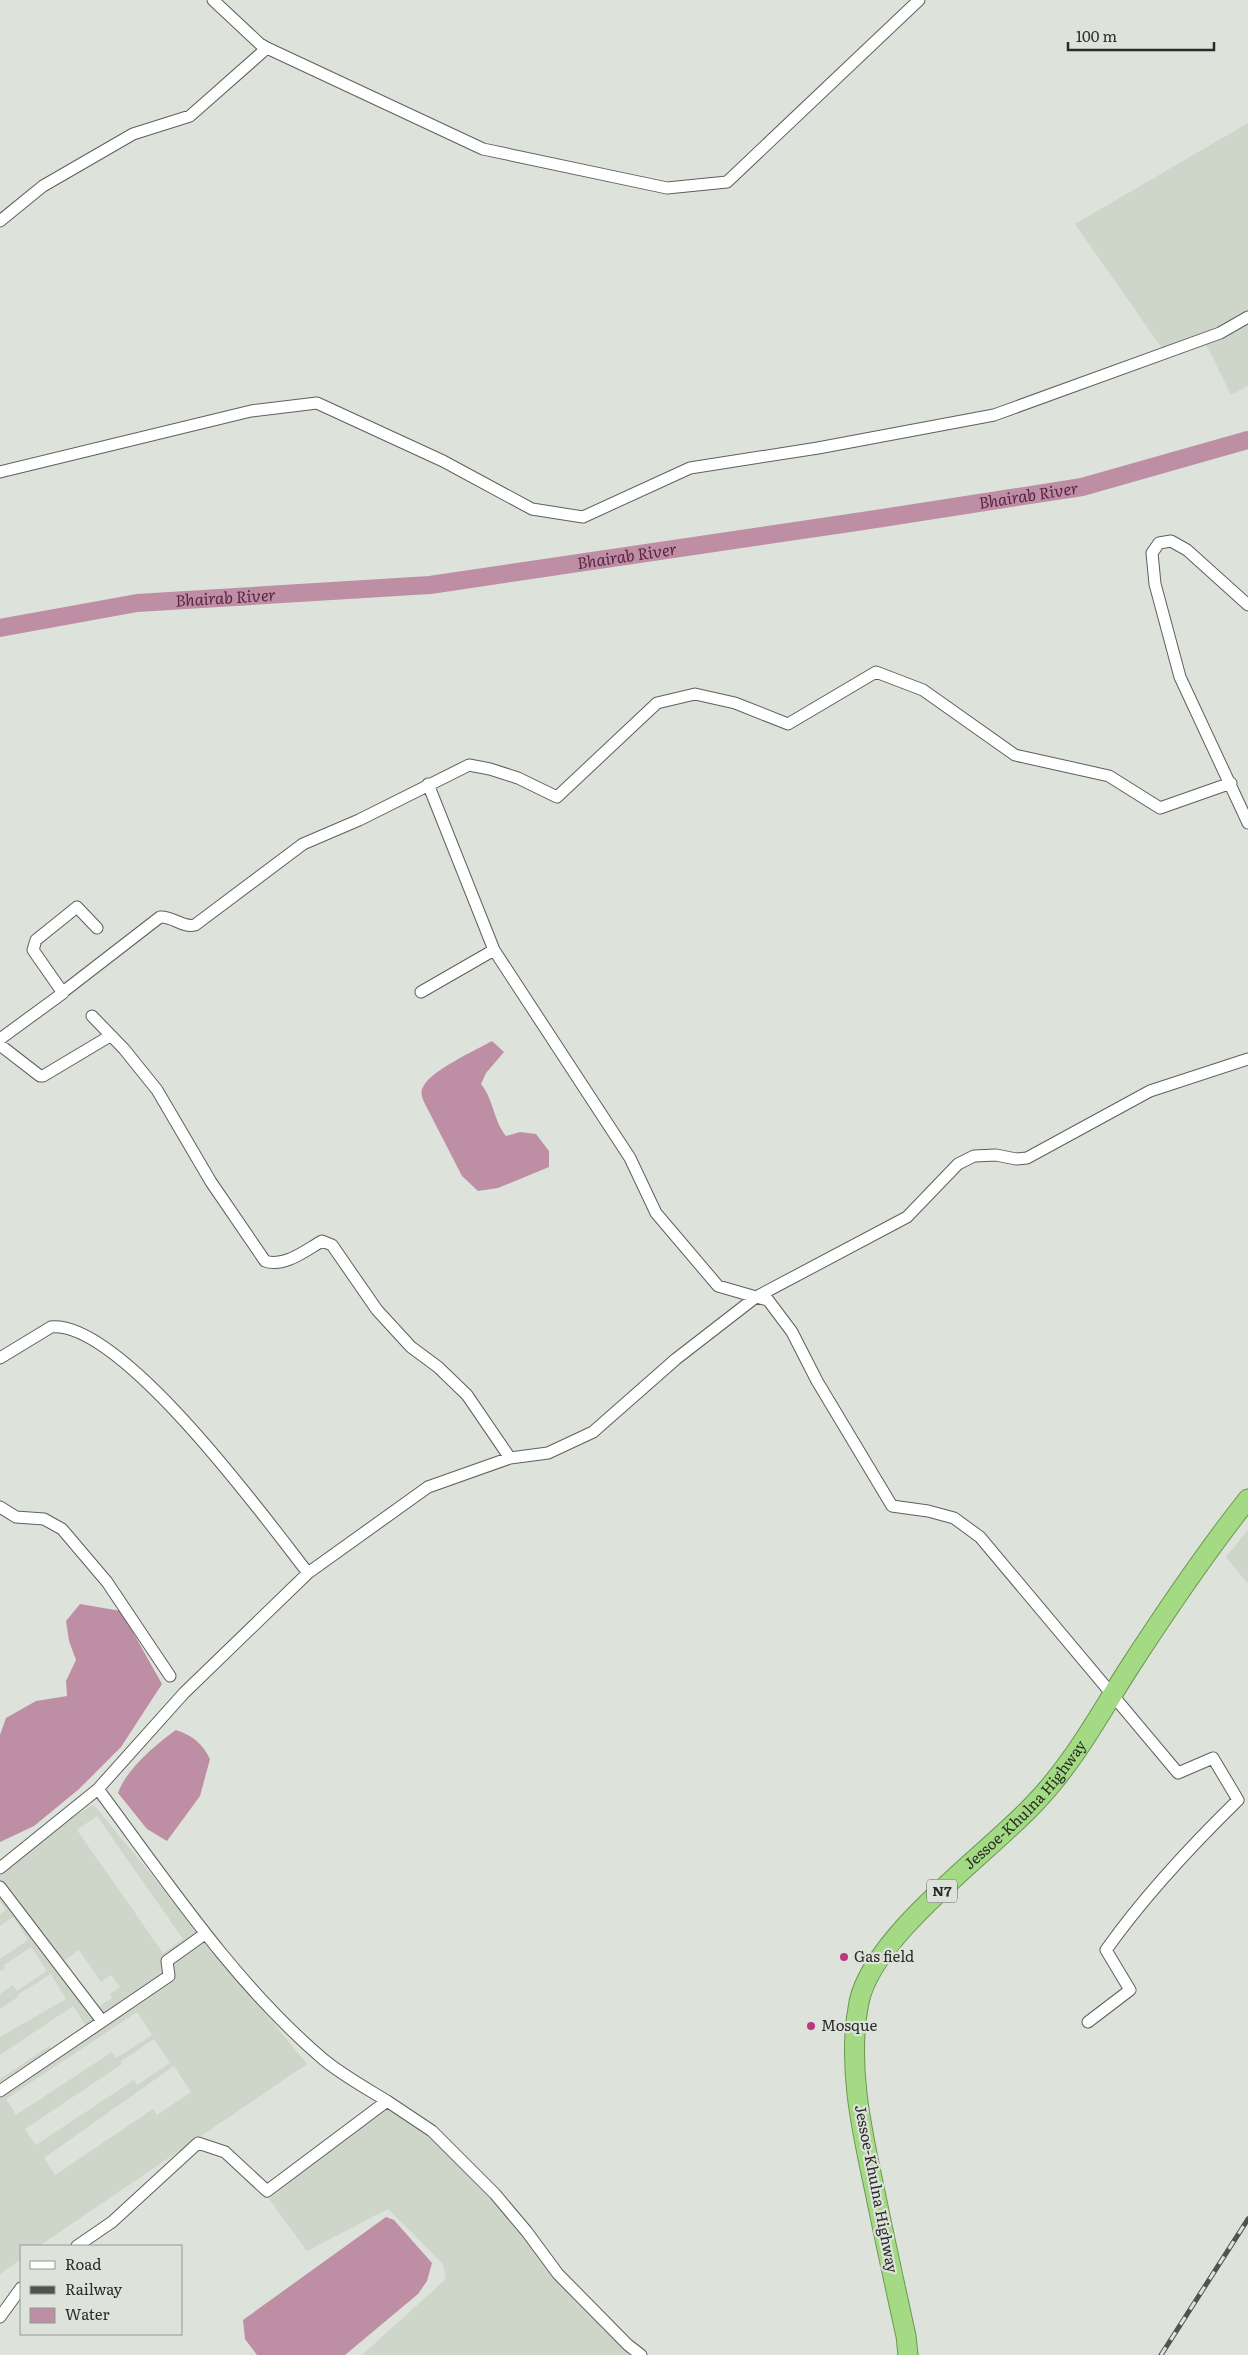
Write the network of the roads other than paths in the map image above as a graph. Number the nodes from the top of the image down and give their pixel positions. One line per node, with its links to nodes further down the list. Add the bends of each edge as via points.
1 (213, 0): 3 (street)
2 (919, 0): 3 (street, via 727,182 667,188 483,149)
3 (267, 48): 4 (street, via 190,116 134,134 43,186)
4 (0, 221)
5 (1248, 316): 6 (street, via 1220,333 994,415 690,468 583,517 532,509 443,461 318,403 252,411)
6 (0, 472)
7 (1248, 605): 8 (street, via 1187,550 1171,541 1159,543 1152,553 1155,584 1180,677)
8 (1231, 783): 9 (street, via 1160,808 1109,776 1015,755 923,690 876,672 788,724 735,703 695,694 657,703 557,797 518,778 469,765); 10 (street)
9 (428, 784): 12 (street); 13 (street, via 359,820 303,844 195,925 160,917)
10 (1248, 823)
11 (97, 928): 13 (street, via 77,907 36,940 33,950)
12 (494, 950): 14 (street); 20 (street, via 630,1158 656,1213 718,1286)
13 (63, 992): 17 (street)
14 (421, 992)
15 (92, 1016): 16 (street)
16 (110, 1036): 18 (street, via 43,1076); 22 (street, via 157,1090 211,1182 265,1262 272,1264 290,1259 322,1241 332,1245 377,1310 411,1347 467,1395)
17 (0, 1039)
18 (0, 1045)
19 (1248, 1059): 20 (street, via 1150,1091 1027,1158 974,1156 958,1164 907,1217)
20 (756, 1297): 22 (street, via 676,1360 593,1432 548,1453); 27 (street, via 768,1300 792,1332 892,1506 954,1518 980,1537)
21 (0, 1358): 25 (street, via 51,1327 58,1326 92,1339 141,1376 223,1464)
22 (510, 1458): 25 (street, via 428,1487)
23 (1248, 1499): 27 (highway, Jessoe-Khulna Highway / N7, via 1144,1644)
24 (0, 1507): 26 (street, via 16,1517 44,1519 62,1529 107,1582)
25 (308, 1573): 28 (street, via 184,1693)
26 (170, 1676)
27 (1112, 1696): 33 (street, via 1178,1773 1213,1758 1238,1800 1181,1858 1130,1916 1106,1950 1130,1990); 40 (highway, Jessoe-Khulna Highway / N7, via 1053,1784 893,1940 877,1961 860,1999 855,2068 860,2121)
28 (98, 1789): 29 (street); 35 (street, via 203,1931 267,2006 325,2061)
29 (0, 1868)
30 (0, 1887): 32 (street)
31 (202, 1936): 32 (street, via 167,1961 169,1976)
32 (102, 2021): 34 (street)
33 (1088, 2022)
34 (0, 2091)
35 (386, 2101): 36 (street, via 267,2191 225,2152 198,2143 112,2222); 39 (street, via 432,2131 495,2194 558,2274 628,2346)
36 (78, 2245)
37 (20, 2289): 38 (street)
38 (0, 2317)
39 (641, 2355)
40 (908, 2355)

